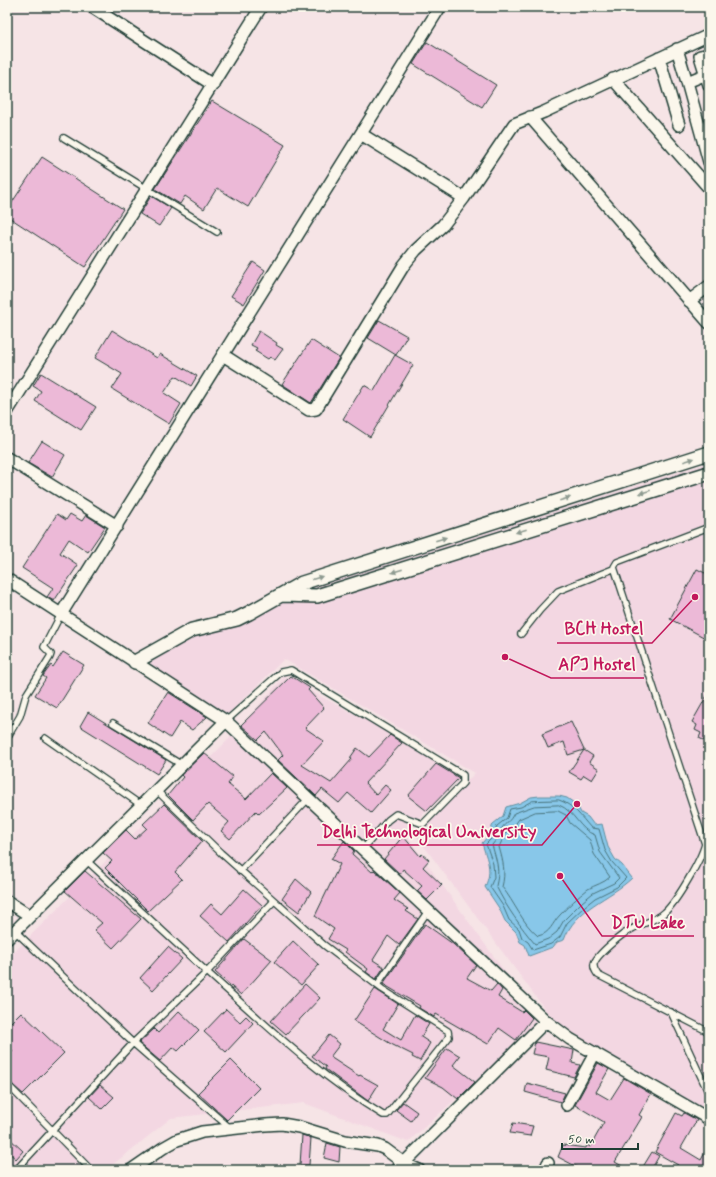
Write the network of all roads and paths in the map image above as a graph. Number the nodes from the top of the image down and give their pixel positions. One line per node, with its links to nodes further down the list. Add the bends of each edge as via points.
1 (92, 7): 12 (street)
2 (261, 7): 12 (street)
3 (440, 7): 15 (street)
4 (709, 35): 5 (street)
5 (696, 40): 6 (street); 7 (street)
6 (677, 49): 8 (street); 11 (street)
7 (704, 55): 9 (street)
8 (659, 58): 10 (street); 14 (street)
9 (708, 78): 11 (street)
10 (613, 79): 13 (street); 18 (street)
11 (687, 82): 17 (street)
12 (213, 85): 19 (street)
13 (530, 117): 20 (street, via 514,124); 23 (street)
14 (679, 125)
15 (361, 134): 20 (street); 25 (street)
16 (64, 138): 19 (lane)
17 (709, 161)
18 (707, 182)
19 (146, 188): 21 (lane); 26 (street)
20 (464, 198): 25 (street, via 443,225 416,250 404,266 316,409 309,410)
21 (218, 232)
22 (709, 286): 23 (street)
23 (689, 301): 24 (street)
24 (709, 323)
25 (223, 355): 30 (street)
26 (7, 412)
27 (709, 453): 34 (street, one-way to 27, via 302,583)
28 (7, 458): 30 (street)
29 (709, 473): 34 (street, one-way to 34, via 317,596)
30 (116, 526): 35 (street)
31 (709, 527): 32 (lane, via 617,562)
32 (614, 569): 36 (lane, via 558,591); 46 (lane)
33 (8, 583): 35 (street)
34 (282, 595): 37 (street, via 237,619 192,630)
35 (61, 614): 37 (street); 40 (lane, via 44,647 51,654 50,657 26,695 20,716)
36 (521, 634)
37 (135, 662): 38 (street)
38 (226, 722): 42 (street); 44 (street); 47 (lane, via 281,672 291,670 463,775 463,783 423,824 396,814)
39 (113, 723): 42 (lane)
40 (7, 738)
41 (45, 738): 45 (lane)
42 (182, 765): 43 (street)
43 (156, 790): 45 (street); 49 (lane)
44 (309, 798): 47 (street); 49 (lane)
45 (141, 805): 48 (street)
46 (707, 845): 58 (lane, via 664,913 622,935 594,965 598,975)
47 (363, 849): 52 (street)
48 (86, 860): 53 (street); 56 (lane)
49 (240, 871): 51 (lane)
50 (7, 900): 53 (street)
51 (274, 901): 56 (lane); 57 (lane, via 324,945)
52 (428, 911): 57 (lane); 59 (street)
53 (30, 916): 54 (street)
54 (15, 931): 55 (street); 61 (lane)
55 (7, 939)
56 (207, 972): 57 (lane, via 329,1079 385,1116 450,1034); 61 (lane)
57 (377, 985)
58 (670, 1012): 60 (lane); 64 (lane)
59 (546, 1021): 62 (street, via 570,1039); 69 (street)
60 (709, 1032)
61 (133, 1043): 67 (lane); 68 (lane)
62 (596, 1053): 65 (street); 66 (street)
63 (7, 1084): 68 (lane)
64 (709, 1094)
65 (567, 1105)
66 (709, 1119)
67 (231, 1128): 69 (street, via 265,1124 298,1127 338,1139 378,1146 385,1149); 72 (street, via 202,1132 177,1140)
68 (52, 1130): 70 (lane); 71 (lane)
69 (401, 1167): 73 (street)
70 (16, 1170)
71 (91, 1170)
72 (131, 1170)
73 (419, 1170)

